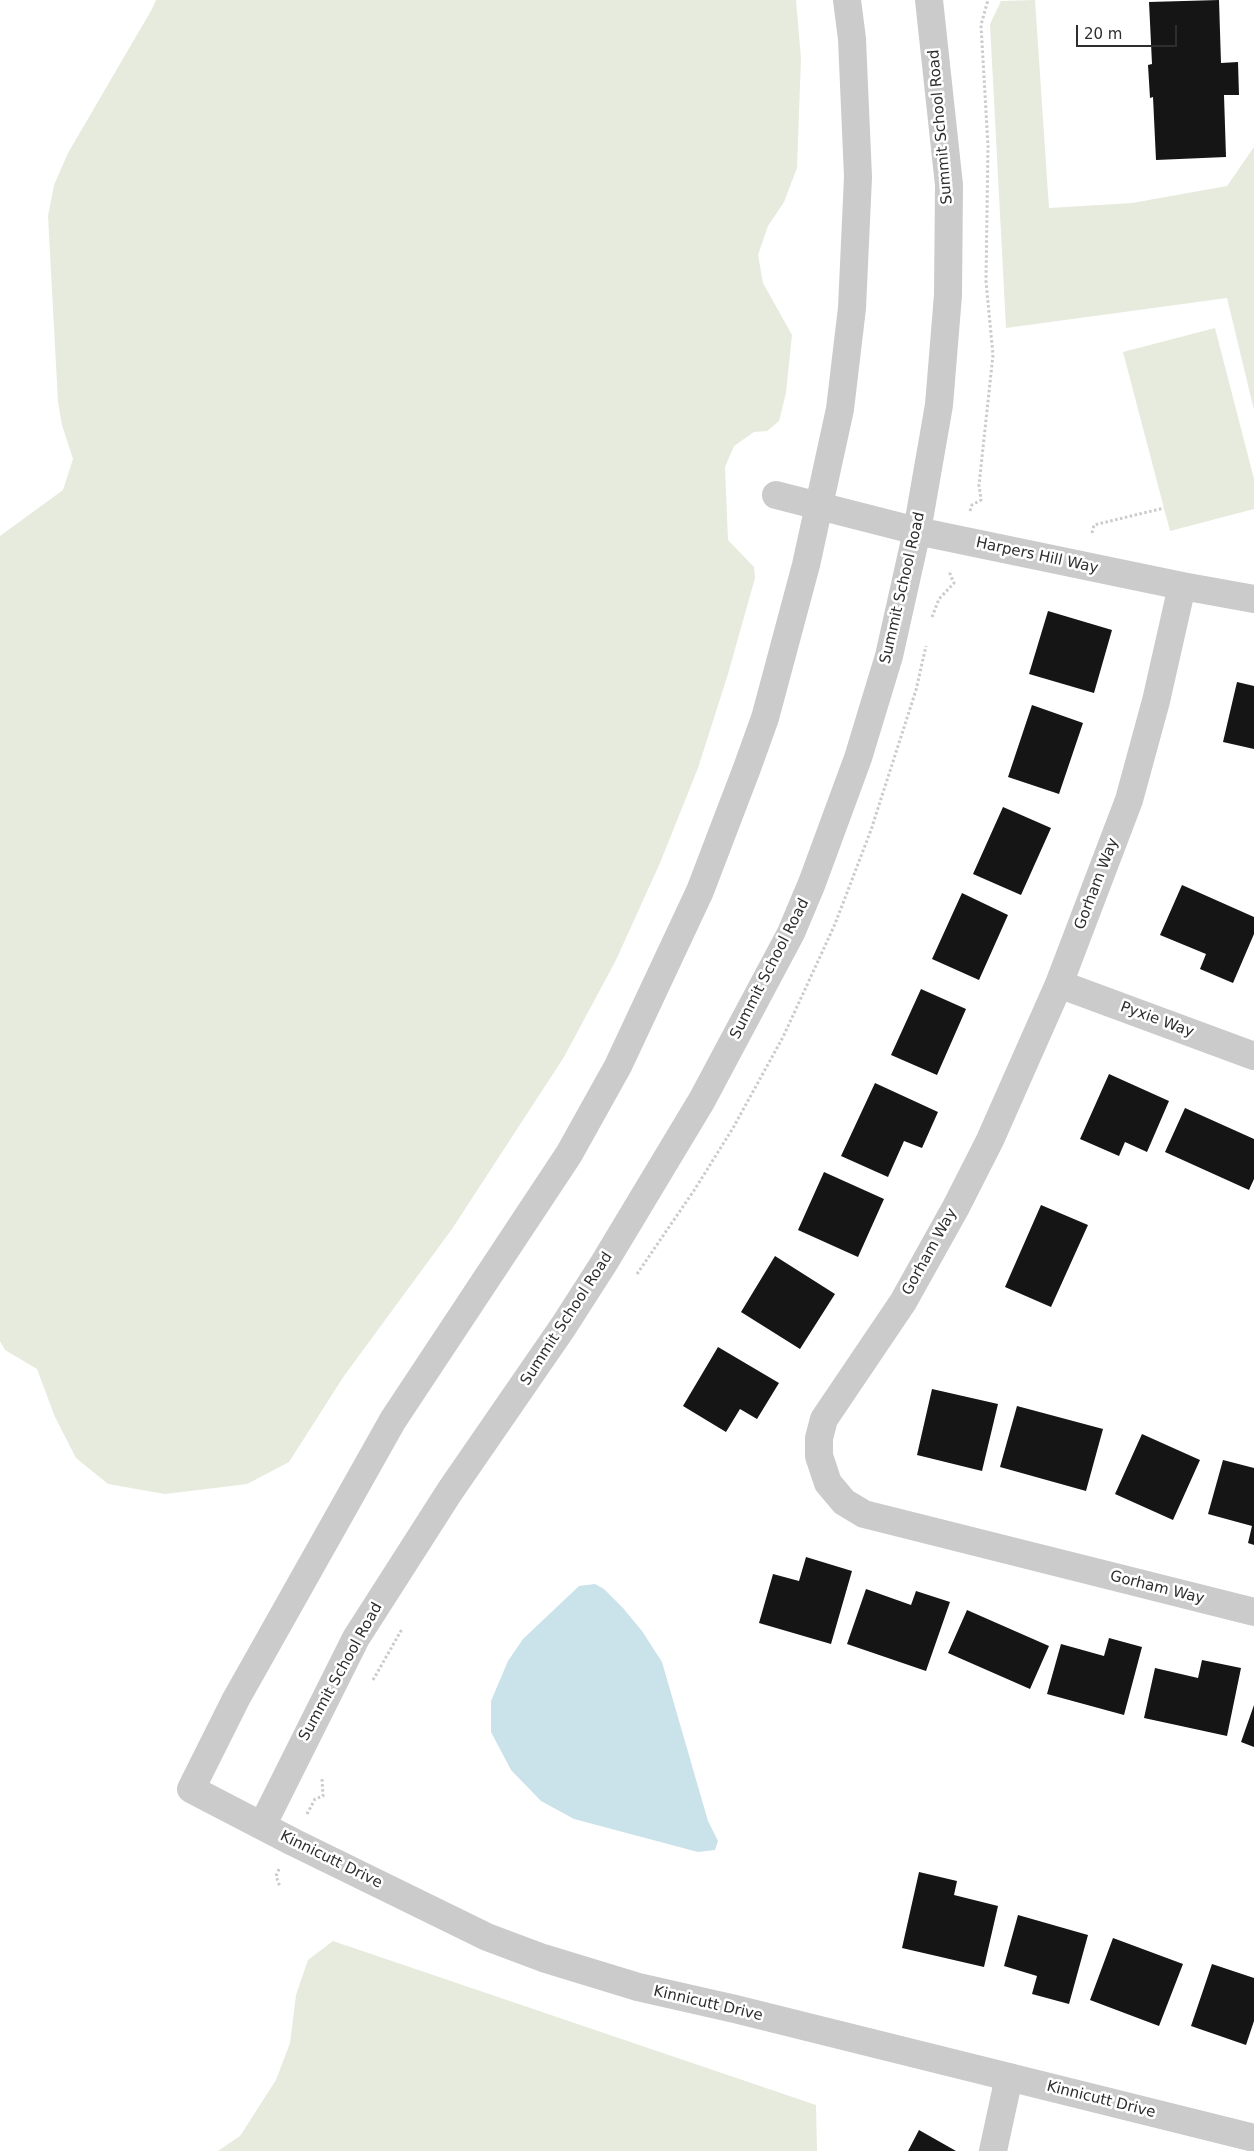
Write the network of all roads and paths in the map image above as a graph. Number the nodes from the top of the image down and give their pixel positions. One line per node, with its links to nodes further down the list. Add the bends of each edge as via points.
1 (847, 0): 6 (street, via 852,39 858,177 852,308 840,409)
2 (929, 0): 8 (street, Summit School Road, via 949,185 948,295 939,405)
3 (988, 0): 5 (path, via 981,25 988,146 986,288 993,355 978,490 981,500)
4 (776, 495): 6 (street, Harpers Hill Way)
5 (972, 505)
6 (820, 506): 8 (street, Harpers Hill Way); 17 (street, Kinnicutt Drive, via 765,718 747,768 700,891 618,1066 569,1154 393,1420 236,1699 191,1788)
7 (1164, 508): 9 (path, via 1094,525)
8 (917, 531): 10 (street, Harpers Hill Way); 17 (street, Summit School Road, via 889,656 858,758 791,932 702,1100 604,1263 450,1491 356,1638)
9 (1092, 533)
10 (1182, 586): 11 (street, Harpers Hill Way); 12 (street, Gorham Way, via 1156,700 1128,800)
11 (1254, 599)
12 (1060, 984): 13 (street, Pyxie Way); 14 (street, Gorham Way, via 956,1207 903,1302 824,1419 819,1456 828,1483 844,1502 864,1514)
13 (1254, 1056)
14 (1254, 1612)
15 (323, 1796): 16 (path)
16 (315, 1799)
17 (262, 1826): 20 (street, Kinnicutt Drive, via 488,1937 543,1958 638,1988)
18 (276, 1876): 19 (path)
19 (280, 1887)
20 (1009, 2077): 21 (street, Kinnicutt Drive); 22 (street)
21 (1254, 2138)
22 (993, 2151)

